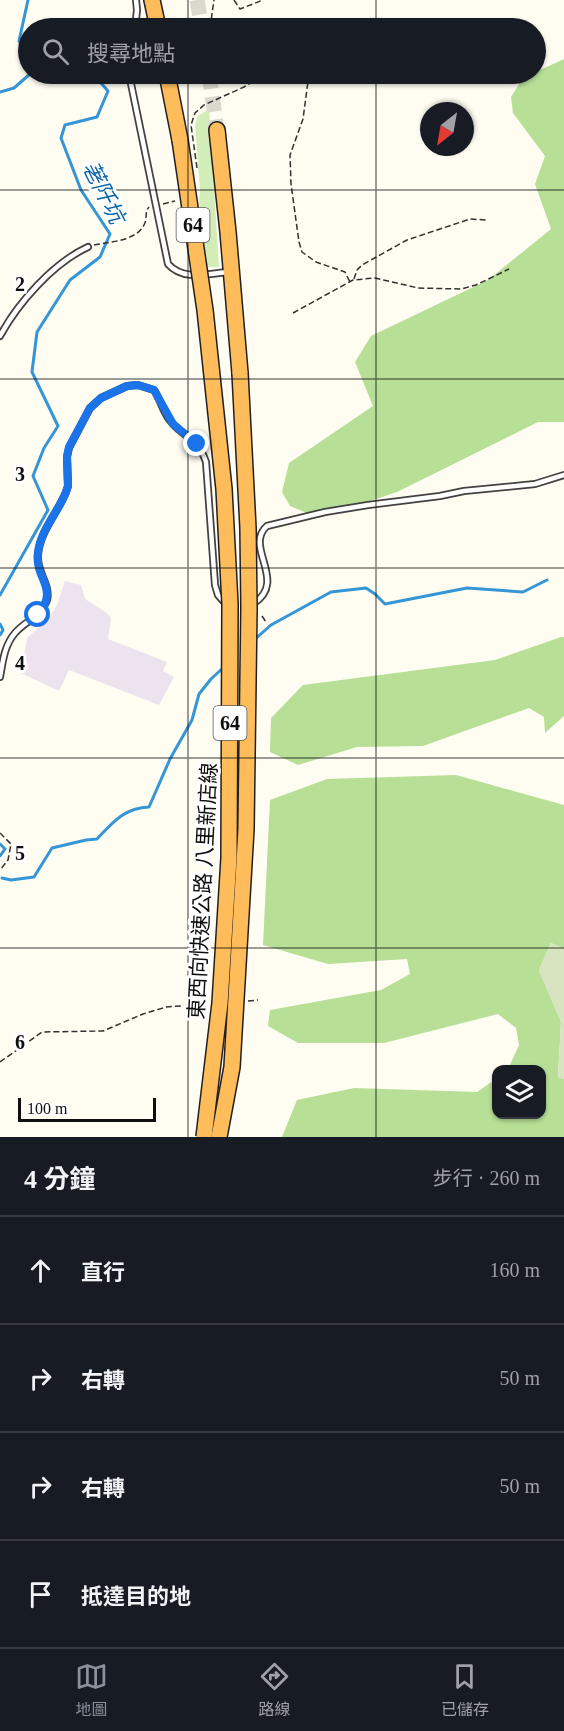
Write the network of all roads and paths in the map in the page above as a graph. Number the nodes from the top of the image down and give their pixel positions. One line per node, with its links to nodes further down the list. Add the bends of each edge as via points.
1 (136, 0): 6 (lane)
2 (152, 0): 7 (highway)
3 (214, 0): 8 (path)
4 (234, 0): 5 (path, via 240,9)
5 (263, 0)
6 (136, 18)
7 (156, 18)
8 (211, 18)
9 (131, 84): 17 (lane, via 168,264 189,275)
10 (169, 84): 32 (highway, 東西向快速公路 八里新店線 / 64, bridge, via 205,310 224,489 231,604 229,858 220,1004)
11 (308, 84): 19 (path, via 303,119 290,155 299,242 302,252 316,262 345,272)
12 (217, 130): 17 (highway, 東西向快速公路 八里新店線 / 64)
13 (149, 206): 15 (path, via 139,232)
14 (487, 220): 18 (path, via 470,219 407,240 362,265)
15 (88, 247): 21 (lane, via 52,270)
16 (509, 269): 18 (path, via 461,289 418,288 375,278)
17 (231, 272): 33 (highway, 東西向快速公路 八里新店線 / 64, bridge, via 248,528 246,829 232,1067)
18 (353, 280): 19 (path)
19 (350, 282): 20 (path)
20 (293, 313)
21 (0, 336)
22 (564, 475): 24 (lane, via 535,484 325,512 267,525 260,536 269,579 267,587 263,597)
23 (235, 607): 25 (lane, via 224,602 214,585 206,462 202,452 173,424 154,390 127,386 90,408 69,447 68,486 45,530 38,554 48,594 46,603 10,640)
24 (245, 607)
25 (0, 677)
26 (0, 833): 27 (path, via 11,844 8,860)
27 (0, 870)
28 (258, 1000): 29 (path)
29 (247, 1001)
30 (212, 1004): 31 (path, via 166,1007 103,1030 42,1032)
31 (0, 1062)
32 (204, 1137)
33 (219, 1137)

